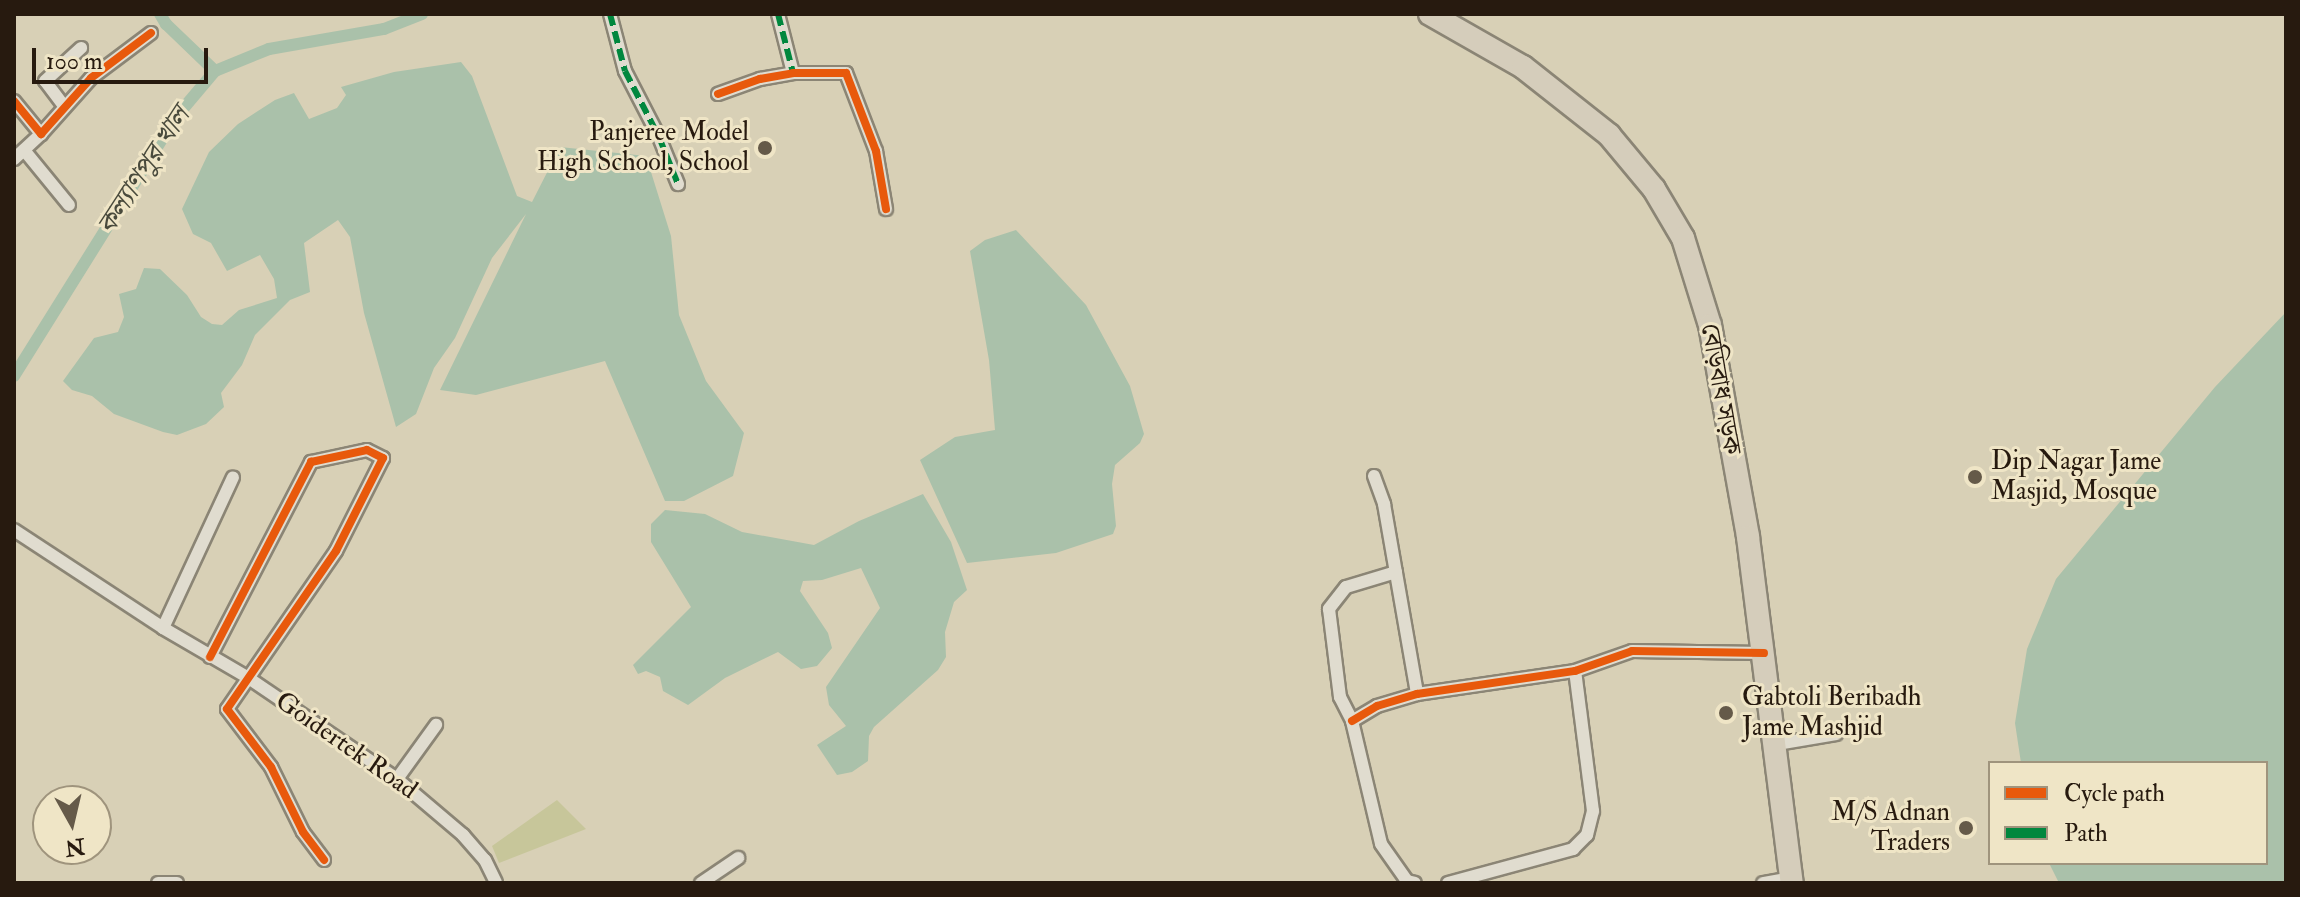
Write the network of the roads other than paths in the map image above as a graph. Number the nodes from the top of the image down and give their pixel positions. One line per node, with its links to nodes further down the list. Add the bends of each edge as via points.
1 (610, 14): 12 (street, via 625,71)
2 (778, 14): 6 (street)
3 (1430, 14): 20 (highway, বেড়িবাধ সড়ক, via 1523,67 1609,135 1654,189 1683,238 1719,369)
4 (151, 33): 9 (street, via 91,78)
5 (81, 48): 9 (street, via 45,81)
6 (793, 73): 7 (street); 14 (street, via 846,73 876,151)
7 (718, 94)
8 (14, 101): 10 (street)
9 (64, 106): 10 (street)
10 (41, 134): 11 (street)
11 (19, 155): 13 (street)
12 (678, 184)
13 (69, 205)
14 (886, 209)
15 (1374, 476): 18 (street)
16 (233, 477): 19 (street)
17 (14, 530): 19 (street, Goidertek Road)
18 (1396, 572): 24 (street); 25 (street, via 1346,587 1329,609 1340,697)
19 (163, 628): 21 (street, Goidertek Road)
20 (1764, 653): 22 (street, via 1632,651); 28 (highway, বেড়িবাধ সড়ক)
21 (210, 657): 23 (street, Goidertek Road); 23 (street, via 311,462 367,450 383,458 336,551)
22 (1575, 671): 24 (street); 38 (street, via 1593,811 1587,835 1573,849)
23 (247, 677): 29 (street, Goidertek Road); 31 (street, via 227,709 271,767 303,832)
24 (1417, 694): 25 (street, via 1377,706)
25 (1352, 721): 37 (street, via 1381,844 1407,881)
26 (436, 725): 29 (street)
27 (1836, 734): 28 (street)
28 (1777, 744): 32 (highway, বেড়িবাধ সড়ক)
29 (397, 779): 35 (street, Goidertek Road, via 463,835)
30 (738, 858): 36 (street)
31 (324, 860)
32 (1792, 881): 39 (street)
33 (158, 883): 34 (street)
34 (177, 883)
35 (496, 883)
36 (701, 883)
37 (1415, 883)
38 (1448, 883)
39 (1763, 883)

